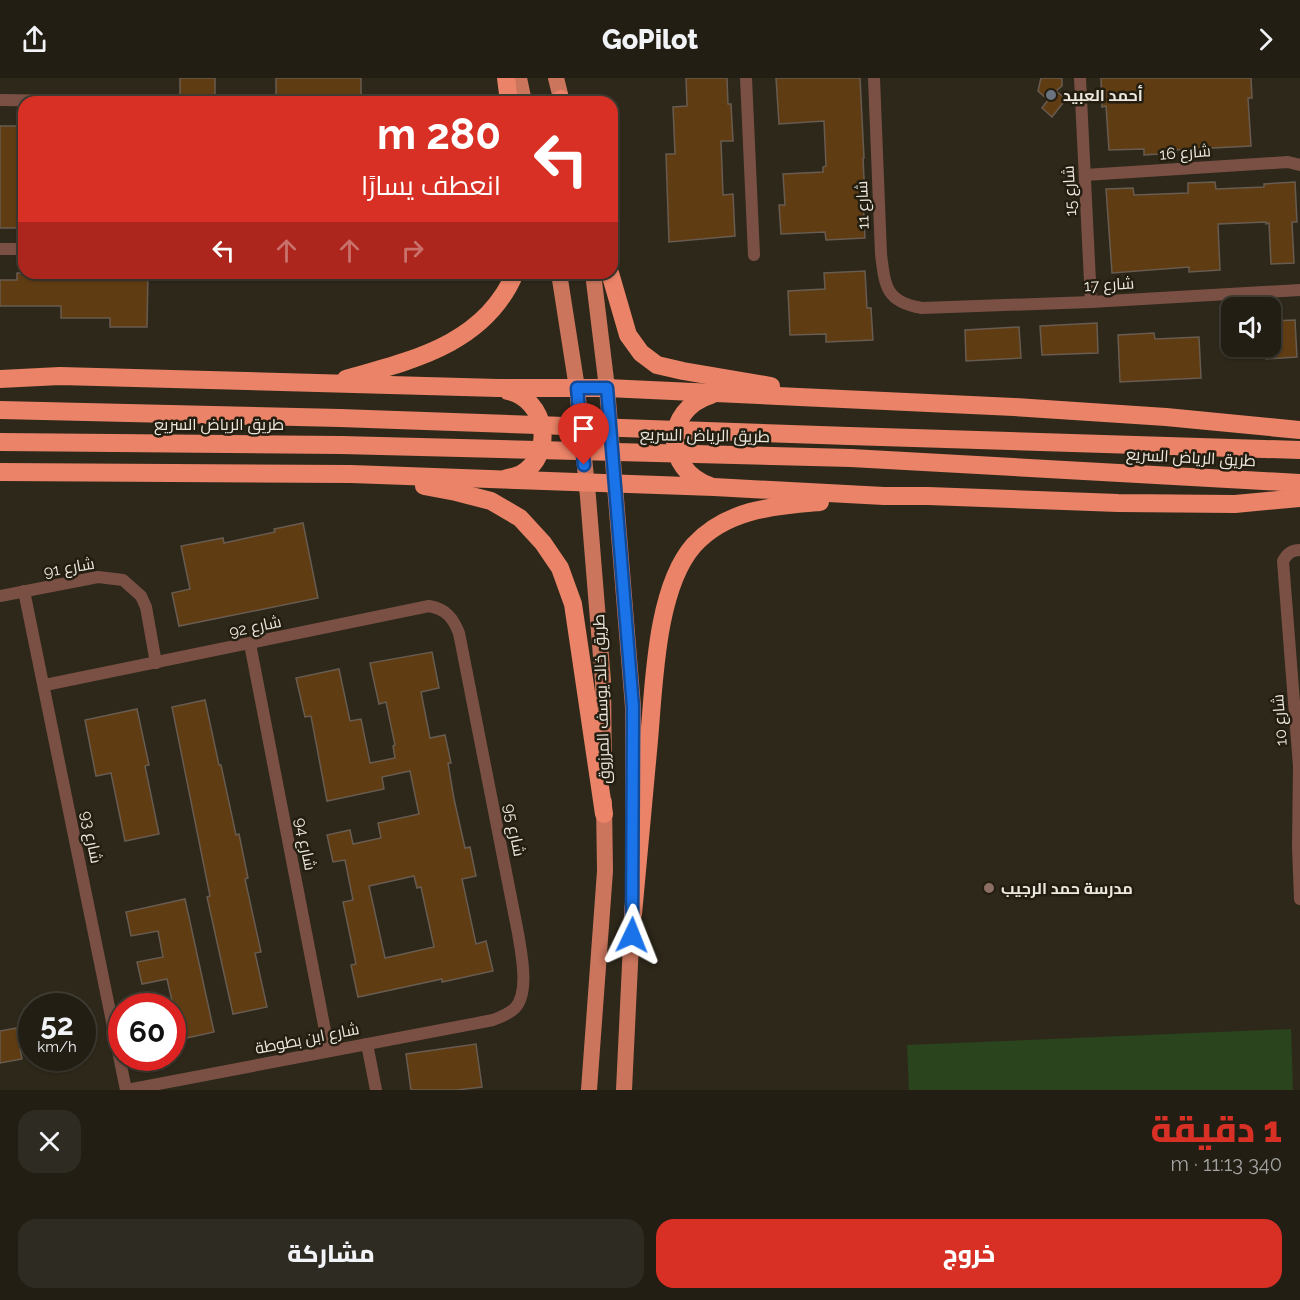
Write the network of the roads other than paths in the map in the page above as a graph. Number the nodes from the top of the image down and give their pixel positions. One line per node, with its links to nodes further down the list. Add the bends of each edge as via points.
1 (506, 78): 7 (highway)
2 (519, 78): 8 (main road)
3 (556, 78): 9 (main road)
4 (746, 78): 17 (street)
5 (874, 78): 24 (street, شارع 11, via 884,279 897,301)
6 (1080, 78): 14 (street, شارع 15)
7 (508, 96)
8 (523, 96)
9 (561, 96)
10 (0, 100): 11 (street)
11 (18, 100)
12 (1300, 154): 13 (street, شارع 16)
13 (1294, 163): 14 (street, شارع 16)
14 (1084, 175): 23 (street, شارع 15)
15 (0, 249): 16 (street)
16 (18, 249)
17 (754, 255)
18 (512, 279): 26 (highway, via 494,309 446,346)
19 (560, 279): 28 (main road, طريق خالد يوسف المرزوق)
20 (594, 279): 29 (main road, طريق خالد يوسف المرزوق)
21 (612, 279): 31 (highway, via 628,335 641,353 657,364)
22 (1299, 289): 23 (street, شارع 17)
23 (1091, 302): 24 (street, شارع 17)
24 (922, 308)
25 (0, 379): 26 (highway, via 60,376)
26 (326, 385): 27 (highway)
27 (498, 388): 28 (highway); 38 (highway, via 517,393 533,405 543,432 536,460 521,473)
28 (577, 388): 29 (highway); 40 (main road, طريق خالد يوسف المرزوق)
29 (607, 388): 30 (highway); 41 (main road, طريق خالد يوسف المرزوق)
30 (716, 394): 31 (highway); 42 (highway, via 686,409 674,440 685,471 698,482)
31 (840, 398): 33 (highway, via 1166,417)
32 (0, 410): 35 (highway, طريق الرياض السريع, bridge)
33 (1300, 430)
34 (0, 442): 39 (highway, طريق الرياض السريع, bridge, via 341,445 851,458)
35 (1300, 450)
36 (0, 472): 37 (highway)
37 (351, 474): 38 (highway); 53 (highway, via 491,501 520,518 543,543 560,568 573,604)
38 (503, 480): 40 (highway)
39 (1300, 483)
40 (586, 484): 41 (highway); 53 (main road, طريق خالد يوسف المرزوق, via 603,681)
41 (615, 485): 42 (highway); 57 (main road, طريق خالد يوسف المرزوق, via 633,707)
42 (714, 487): 43 (highway)
43 (884, 496): 44 (highway, via 1235,504); 57 (highway, via 775,506 740,514 694,545 679,568 666,601 657,653)
44 (1300, 498)
45 (1300, 550): 51 (street, شارع 10, via 1291,551 1283,561)
46 (24, 591): 47 (street, شارع 91); 50 (street, شارع 91, via 98,577 123,580 141,596 146,607); 52 (street, شارع 93)
47 (0, 596)
48 (459, 633): 49 (street, شارع 92, via 446,612 429,606); 58 (street, شارع 95, via 522,960 522,995 516,1008)
49 (250, 644): 50 (street, شارع 92); 60 (street, شارع 94)
50 (156, 663): 52 (street, شارع 92)
51 (1296, 670): 55 (street, شارع 10)
52 (45, 686): 62 (street, شارع 93)
53 (604, 814): 64 (main road, طريق خالد يوسف المرزوق, via 605,871)
54 (1300, 877): 55 (street)
55 (1299, 887): 56 (street, شارع 10)
56 (1300, 898)
57 (633, 914): 65 (main road, طريق خالد يوسف المرزوق)
58 (494, 1020): 59 (street, شارع ابن بطوطة)
59 (367, 1044): 60 (street, شارع ابن بطوطة); 63 (street)
60 (329, 1051): 61 (street, شارع ابن بطوطة)
61 (159, 1087): 62 (street, شارع ابن بطوطة)
62 (126, 1090)
63 (376, 1090)
64 (589, 1090)
65 (624, 1090)

